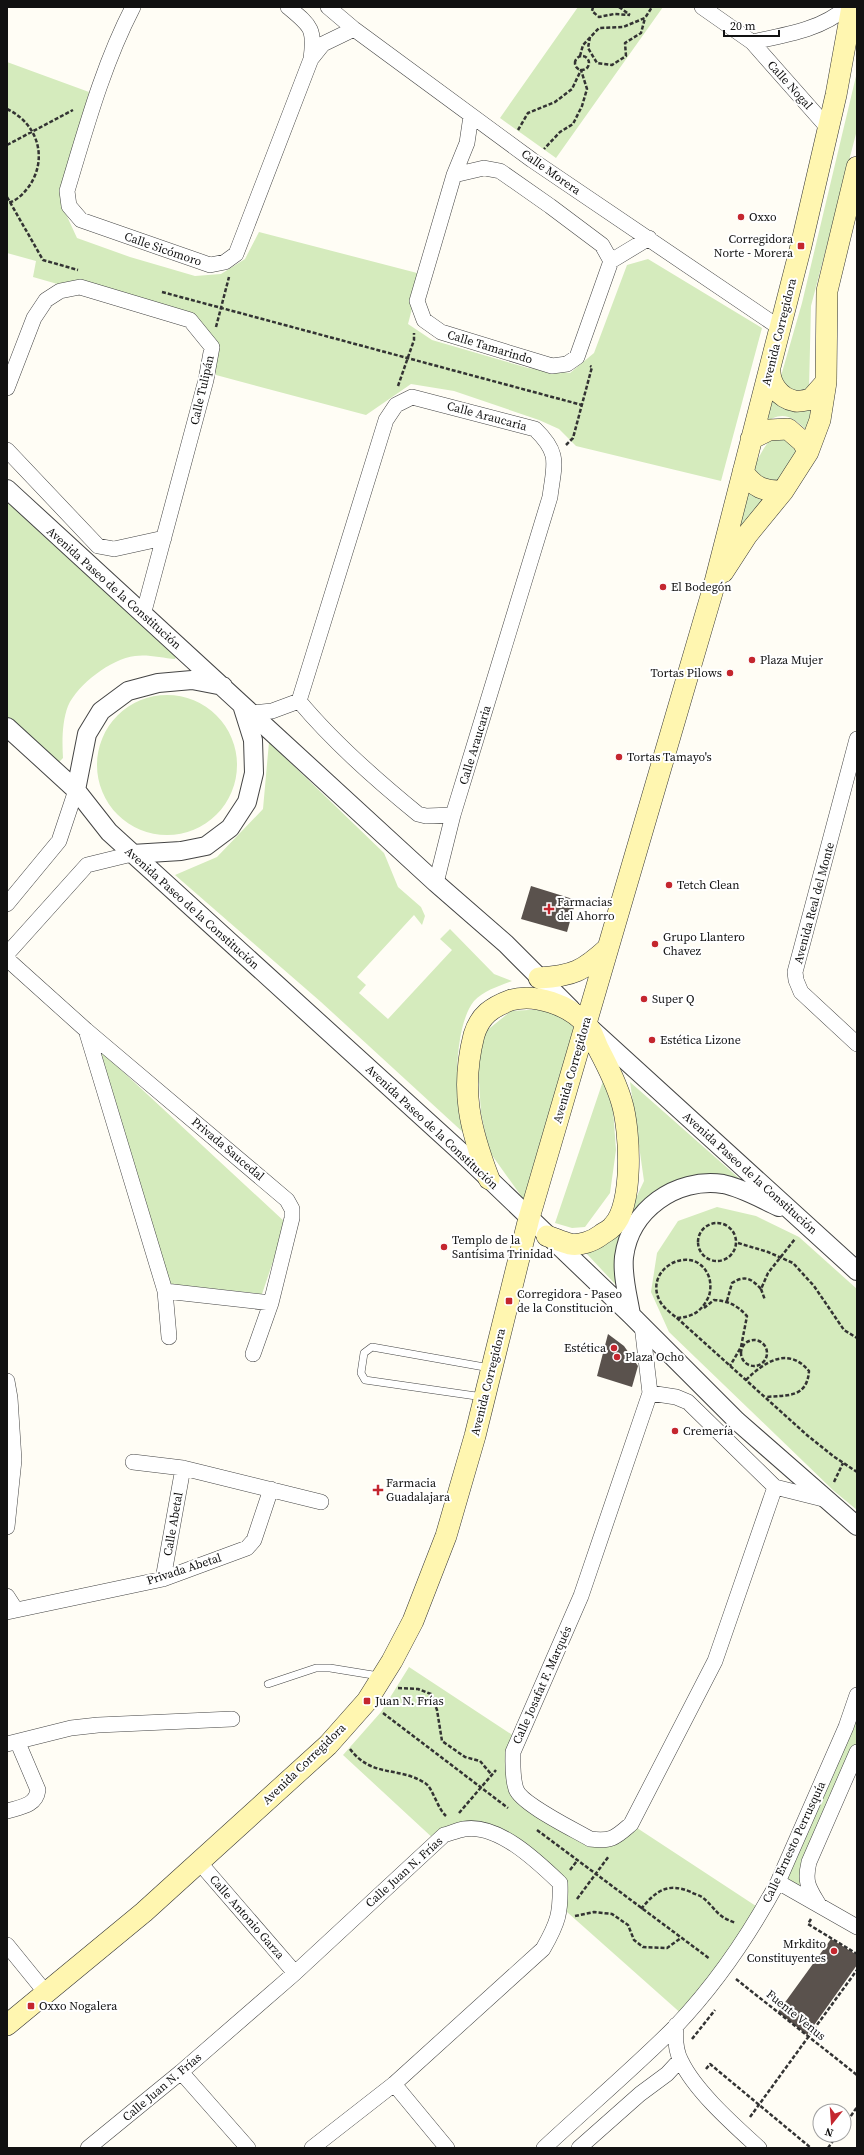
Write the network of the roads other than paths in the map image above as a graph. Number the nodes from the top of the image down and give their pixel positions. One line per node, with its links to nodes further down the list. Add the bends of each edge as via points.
1 (133, 7): 9 (street, Calle Sicómoro, via 95,98 67,191 69,206 81,220 210,265 225,262 236,254)
2 (288, 7): 9 (street, via 311,29)
3 (328, 7): 7 (street, Calle Morera)
4 (702, 7): 8 (street, Calle Nogal)
5 (847, 7): 8 (street, via 836,17 798,32)
6 (852, 7): 11 (main road, Avenida Corregidora)
7 (354, 29): 9 (street, via 324,44); 10 (street, Calle Morera)
8 (752, 42): 11 (street, Calle Nogal)
9 (311, 59)
10 (471, 116): 13 (street, Calle Tamarindo, via 467,143); 14 (street, Calle Morera)
11 (828, 128): 16 (main road, Avenida Corregidora)
12 (857, 167): 18 (main road, Avenida Corregidora, via 827,290)
13 (454, 175): 15 (street, via 484,168 500,171 602,245); 15 (street, Calle Tamarindo, via 416,301 424,320 441,332 552,366 567,364 577,357)
14 (649, 238): 15 (street); 16 (street, Calle Morera)
15 (611, 261)
16 (780, 328): 17 (main road, Avenida Corregidora)
17 (770, 366): 18 (main road, via 770,376 778,393 795,402 811,399); 20 (main road, Avenida Corregidora)
18 (826, 382): 22 (main road, Avenida Corregidora, via 820,420)
19 (7, 388): 26 (street, Calle Tulipán, via 34,318 46,300 60,291 80,287 190,320 212,347 206,380)
20 (751, 440): 22 (main road, via 769,430 788,429 803,442); 23 (main road, Avenida Corregidora)
21 (7, 450): 26 (street, via 98,546 114,549)
22 (808, 452): 25 (main road, Avenida Corregidora)
23 (743, 472): 25 (main road, via 752,484 768,491); 27 (main road, Avenida Corregidora)
24 (7, 489): 28 (street, Avenida Paseo de la Constitución)
25 (783, 492): 27 (main road, Avenida Corregidora, via 747,535)
26 (164, 538): 28 (street, Calle Tulipán)
27 (714, 586): 39 (main road, Avenida Corregidora)
28 (143, 615): 29 (street, Avenida Paseo de la Constitución)
29 (224, 687): 31 (street, Avenida Paseo de la Constitución); 34 (street, via 192,680 158,683 128,691 101,711 87,734)
30 (299, 701): 31 (street, via 272,711); 35 (street, via 316,722 376,779 418,814); 35 (street, Calle Araucaria, via 386,420 396,404 412,397 535,429 548,442 555,456 550,496)
31 (246, 708): 36 (street, via 253,740 254,773 248,802 230,828 206,846 181,851); 37 (street, Avenida Paseo de la Constitución)
32 (7, 727): 34 (street, Avenida Paseo de la Constitución)
33 (857, 739): 45 (street, Avenida Real del Monte, via 795,972 801,992)
34 (76, 790): 36 (street, Avenida Paseo de la Constitución, via 109,832); 38 (street, via 59,841)
35 (453, 815): 37 (street, Calle Araucaria)
36 (132, 854): 40 (street, via 87,865); 46 (street, Avenida Paseo de la Constitución)
37 (436, 883): 42 (street, Avenida Paseo de la Constitución, via 506,944)
38 (7, 904)
39 (608, 948): 42 (main road, via 576,973); 43 (main road, Avenida Corregidora)
40 (7, 954)
41 (7, 959): 44 (street, Privada Saucedal)
42 (539, 978): 43 (street, Avenida Paseo de la Constitución)
43 (586, 1024): 46 (main road, via 567,1010 545,1000 517,998 488,1010 476,1027 468,1066 469,1109 476,1146); 47 (main road, Avenida Corregidora); 48 (street, Avenida Paseo de la Constitución); 49 (main road, via 612,1076 622,1104 628,1152 625,1199 614,1226 593,1241 571,1244)
44 (86, 1030): 51 (street); 52 (street, Privada Saucedal, via 287,1200 292,1209 292,1218)
45 (857, 1044)
46 (490, 1179): 47 (street, Avenida Paseo de la Constitución)
47 (529, 1218): 49 (street, Avenida Paseo de la Constitución); 56 (main road, Avenida Corregidora)
48 (802, 1220): 50 (street, Avenida Paseo de la Constitución); 53 (street, via 723,1184 696,1184 669,1193 653,1204 639,1219 627,1244 624,1271)
49 (547, 1236): 53 (street, Avenida Paseo de la Constitución)
50 (857, 1271)
51 (165, 1291): 52 (street); 54 (street)
52 (271, 1303): 55 (street, Privada Saucedal)
53 (636, 1320): 58 (street, Calle Josafat F. Marqués); 65 (street, Avenida Paseo de la Constitución, via 737,1421)
54 (169, 1337)
55 (253, 1354)
56 (492, 1369): 59 (main road, Avenida Corregidora); 59 (lane, via 372,1347 364,1353 361,1373 365,1380)
57 (7, 1380): 60 (street)
58 (650, 1393): 63 (street, via 676,1397 688,1402); 63 (street, Calle Josafat F. Marqués, via 581,1596 513,1752 513,1775 517,1791 525,1801 590,1839 613,1839 631,1824 715,1661)
59 (485, 1397): 72 (main road, Avenida Corregidora, via 446,1536 413,1621)
60 (9, 1398): 68 (street, via 14,1460)
61 (133, 1462): 62 (street)
62 (183, 1468): 64 (street); 69 (street, Calle Abetal)
63 (775, 1487): 65 (street)
64 (271, 1489): 66 (street); 69 (street, Privada Abetal, via 254,1540 247,1548)
65 (827, 1500): 67 (street, Avenida Paseo de la Constitución)
66 (321, 1502)
67 (857, 1526)
68 (7, 1527)
69 (163, 1579): 71 (street, Privada Abetal)
70 (7, 1596): 71 (street)
71 (11, 1611)
72 (379, 1679): 73 (lane, via 330,1668 316,1668); 79 (main road, Avenida Corregidora, via 367,1701 328,1745)
73 (268, 1684)
74 (857, 1695): 80 (street, Calle Ernesto Perrusquía, via 846,1727)
75 (232, 1719): 76 (street, via 98,1725 71,1728)
76 (12, 1743): 78 (street, via 38,1790 37,1798 32,1803)
77 (857, 1752): 81 (street, Calle Ernesto Perrusquía, via 809,1862 806,1876 808,1887)
78 (7, 1811)
79 (199, 1862): 84 (street, Calle Antonio Garza); 85 (main road, Avenida Corregidora, via 144,1912)
80 (778, 1882): 81 (street); 87 (street, Calle Ernesto Perrusquía, via 723,1968)
81 (819, 1905): 82 (street)
82 (857, 1927)
83 (7, 1945): 85 (street)
84 (295, 1973): 89 (street, Calle Juan N. Frías); 90 (street, Calle Juan N. Frías, via 444,1835 465,1828 491,1831 531,1856 560,1883 561,1904 557,1925 544,1948)
85 (46, 1993): 86 (main road, Avenida Corregidora)
86 (7, 2025)
87 (676, 2025): 88 (street, via 675,2040); 95 (street, Calle Ernesto Perrusquía)
88 (680, 2060): 96 (street, via 667,2074 640,2094); 97 (street, via 695,2082)
89 (181, 2072): 91 (street, Calle Juan N. Frías); 92 (street)
90 (394, 2084): 93 (street, Calle Juan N. Frías); 94 (street)
91 (88, 2148)
92 (248, 2148)
93 (312, 2148)
94 (447, 2148)
95 (544, 2148)
96 (579, 2148)
97 (759, 2148)

